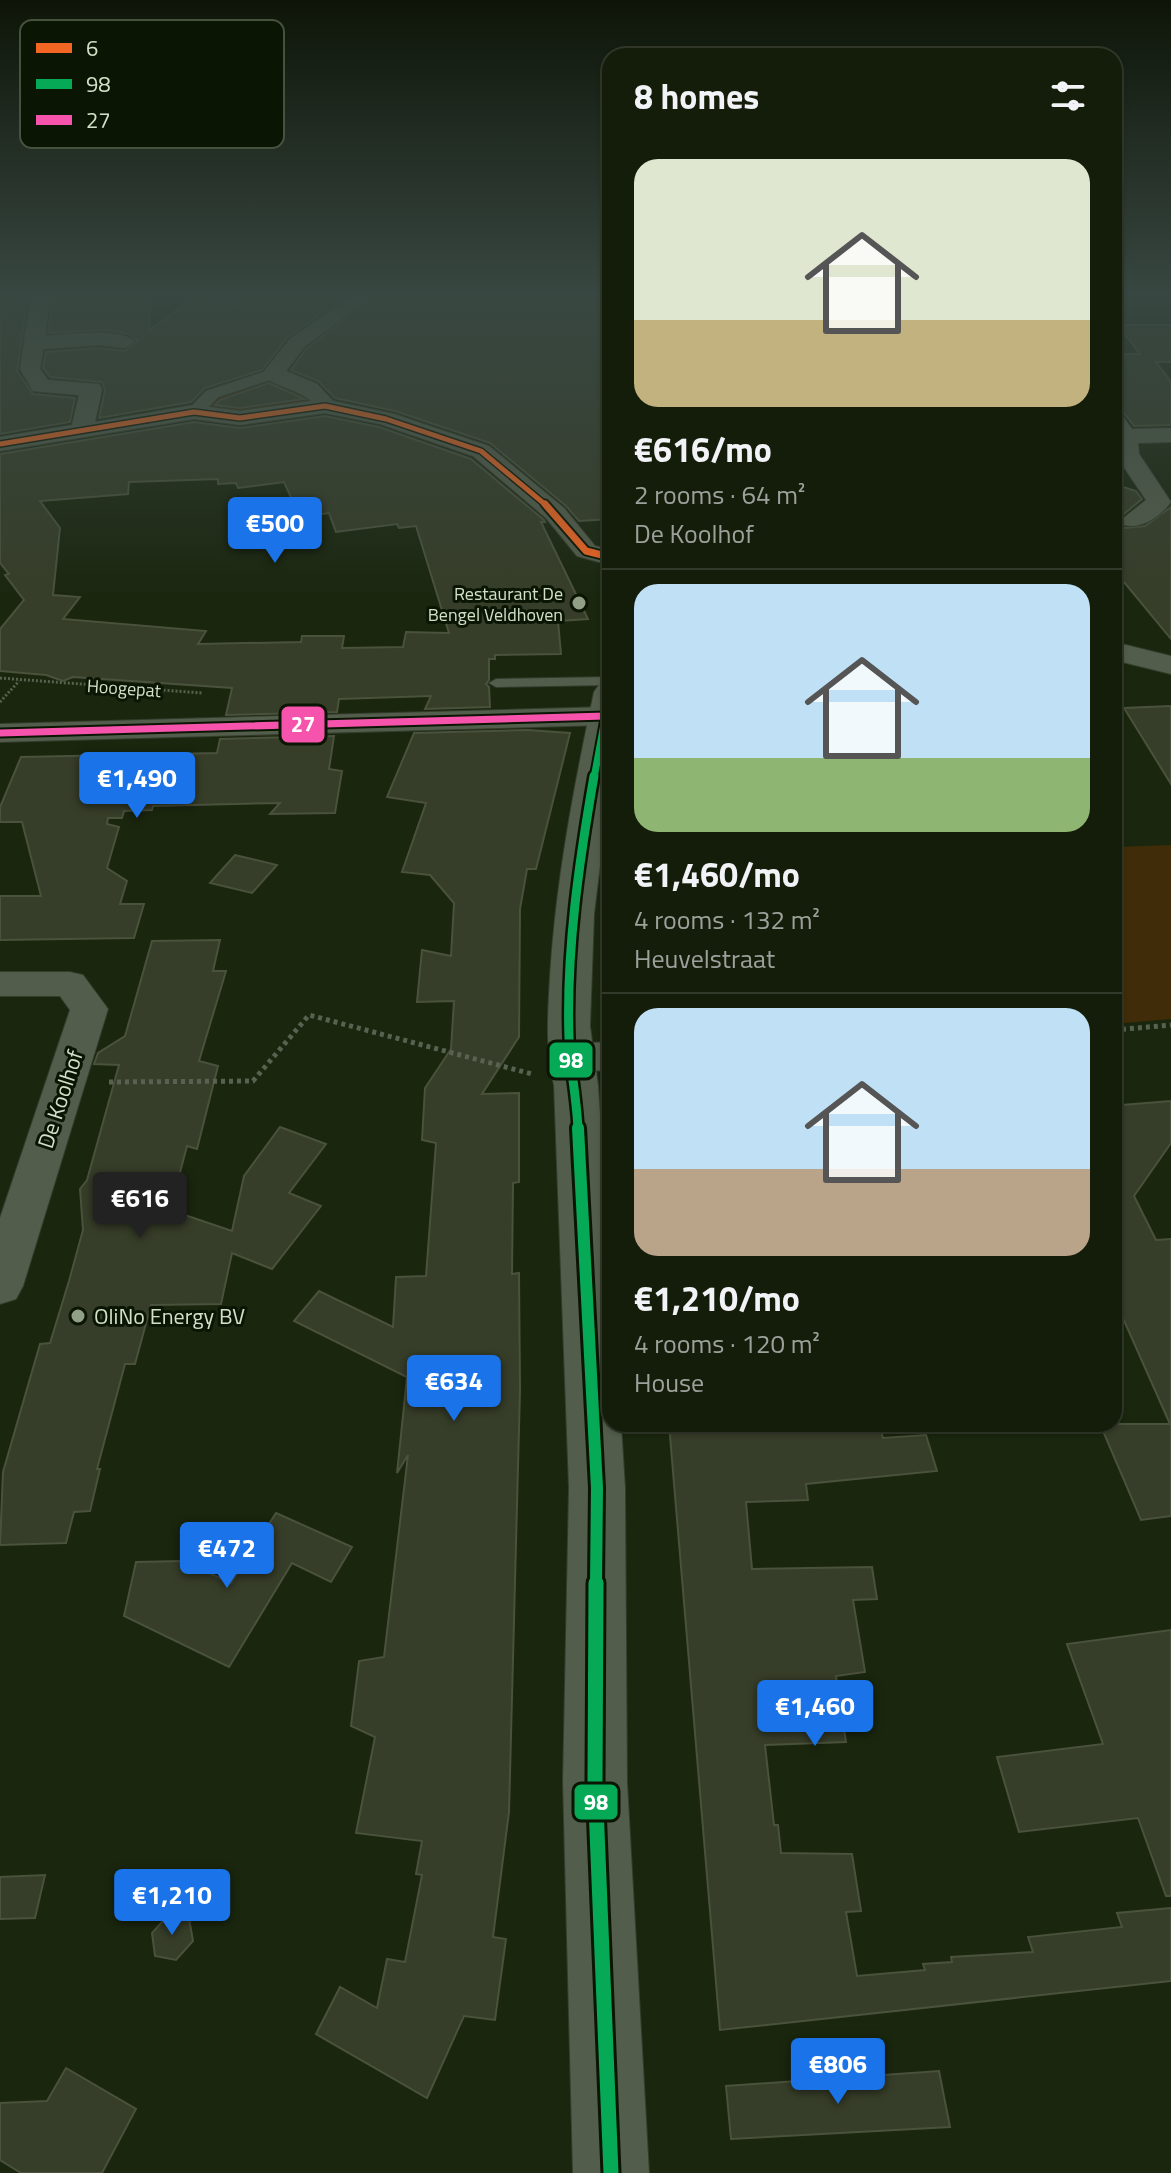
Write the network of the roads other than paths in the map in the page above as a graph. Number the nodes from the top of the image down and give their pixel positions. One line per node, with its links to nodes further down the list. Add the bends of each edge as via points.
1 (89, 397): 7 (street)
2 (209, 397): 5 (street)
3 (321, 397): 4 (street)
4 (325, 406): 5 (street, via 250,417); 13 (street, via 386,419 481,451 555,513 586,551)
5 (194, 412): 7 (street)
6 (1122, 428): 9 (street)
7 (82, 432): 10 (street)
8 (1122, 435): 11 (street, via 1127,454 1159,502)
9 (1171, 435)
10 (0, 444)
11 (1124, 517): 12 (street)
12 (1158, 528)
13 (602, 555)
14 (1122, 653): 15 (street)
15 (1171, 665)
16 (1171, 676): 17 (street)
17 (1122, 679)
18 (496, 683): 19 (lane)
19 (602, 697)
20 (602, 699): 21 (street, Hoogepat, via 206,727)
21 (0, 733)
22 (602, 734): 24 (street, via 572,935)
23 (0, 984): 25 (street, De Koolhof, via 70,984 89,1009)
24 (585, 1067): 26 (street, via 597,1488 595,1782)
25 (0, 1286)
26 (611, 2173)

